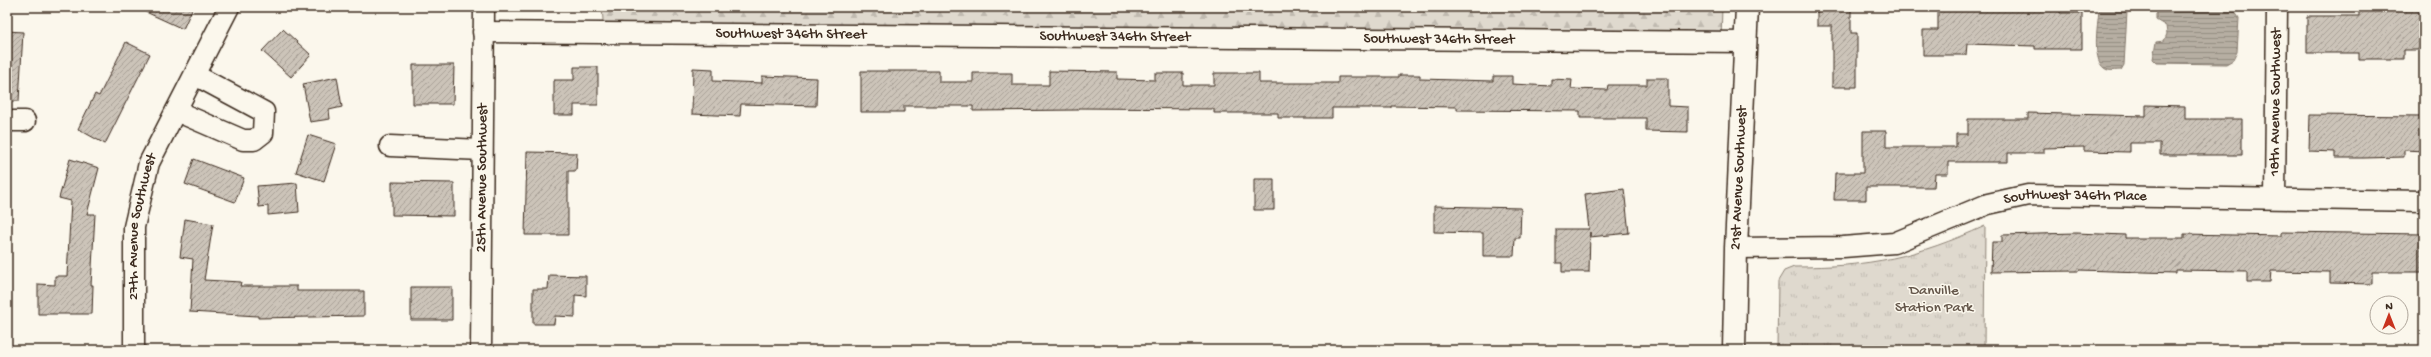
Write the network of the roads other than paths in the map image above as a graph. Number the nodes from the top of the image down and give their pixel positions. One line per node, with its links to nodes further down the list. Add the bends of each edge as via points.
1 (229, 7): 7 (street, 27th Avenue Southwest)
2 (484, 7): 5 (street, 25th Avenue Southwest)
3 (1747, 7): 6 (main road, 21st Avenue Southwest)
4 (2276, 7): 11 (street, 18th Avenue Southwest)
5 (483, 32): 6 (street, Southwest 346th Street); 10 (street, 25th Avenue Southwest)
6 (1746, 42): 13 (main road, 21st Avenue Southwest)
7 (195, 75): 8 (street, 27th Avenue Southwest); 8 (street, via 264,112 263,132 254,140 243,140)
8 (176, 111): 14 (street, 27th Avenue Southwest, via 149,164 134,227)
9 (390, 146): 10 (street)
10 (482, 150): 15 (street, 25th Avenue Southwest)
11 (2274, 197): 12 (street, Southwest 346th Place); 13 (street, Southwest 346th Place, via 2028,195 1988,204 1894,243 1843,247)
12 (2424, 201)
13 (1736, 248): 16 (main road, 21st Avenue Southwest)
14 (134, 350)
15 (481, 350)
16 (1734, 350)

